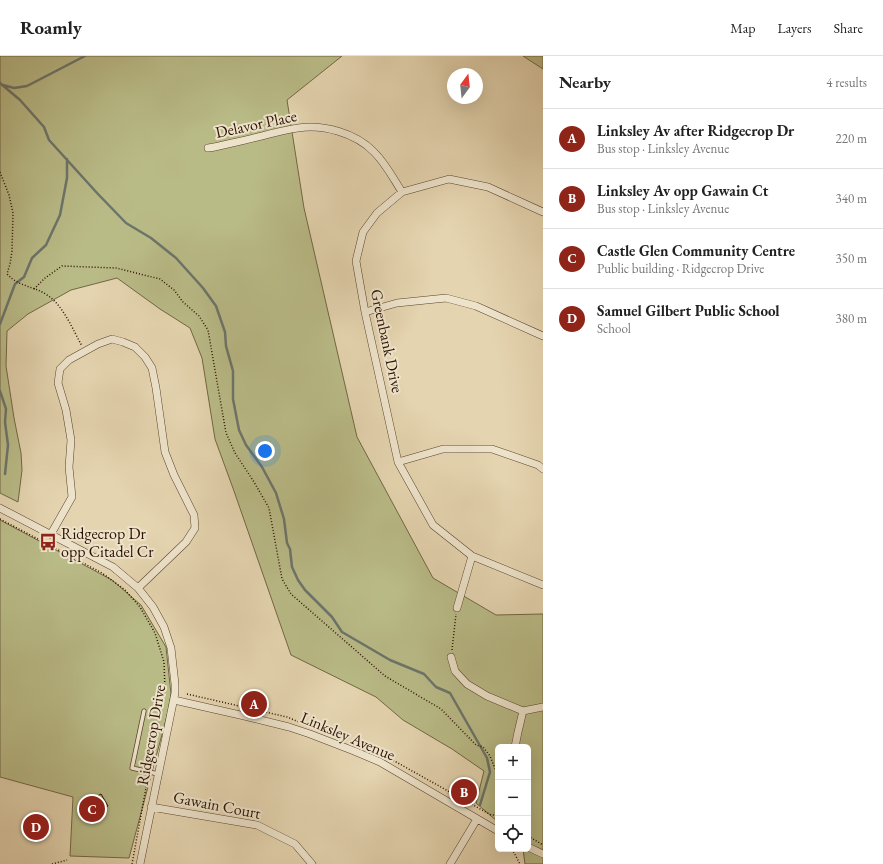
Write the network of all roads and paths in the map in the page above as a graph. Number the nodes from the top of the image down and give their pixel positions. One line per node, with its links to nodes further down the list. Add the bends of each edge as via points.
1 (208, 148): 3 (street, Delavor Place, via 275,132 322,128 359,141 373,151)
2 (0, 172): 5 (path, via 13,213 12,251 7,274 22,285)
3 (402, 192): 4 (street, Greenbank Drive, via 449,179 488,187); 6 (street, Greenbank Drive, via 377,213 364,232 356,261)
4 (543, 212)
5 (34, 289): 8 (path, via 56,303); 24 (path, via 62,266 116,268 160,280 174,290 199,316 208,330 226,433 235,453 270,508 282,579 291,594 385,676 441,709 476,745 483,747)
6 (365, 312): 7 (street, via 397,303 446,298 476,306); 9 (street, Greenbank Drive)
7 (543, 336)
8 (85, 350): 13 (street, via 60,369 58,383 71,440 69,467 72,497); 16 (street, via 112,339 135,347 145,357 152,368 165,452 194,515 195,528 186,542)
9 (398, 462): 10 (street, via 443,449 492,449); 14 (street, Greenbank Drive, via 433,525)
10 (543, 469)
11 (0, 508): 13 (street, Ridgecrop Drive)
12 (0, 519): 25 (path, via 102,573 124,590 140,607 155,633 164,662 165,689)
13 (51, 534): 16 (street, Ridgecrop Drive, via 114,567)
14 (472, 556): 15 (street, Greenbank Drive); 17 (street)
15 (543, 585)
16 (138, 588): 19 (street, Ridgecrop Drive, via 164,627 171,648)
17 (457, 608): 18 (path)
18 (451, 657): 22 (street, via 455,671 468,684 487,696)
19 (174, 700): 26 (street, Ridgecrop Drive); 28 (street, Linksley Avenue, via 271,722 324,739 380,762)
20 (543, 707): 22 (street)
21 (144, 711): 25 (lane, via 132,768)
22 (523, 711): 23 (street)
23 (516, 744)
24 (495, 768)
25 (149, 772): 26 (lane); 37 (path)
26 (159, 774): 27 (street, Ridgecrop Drive)
27 (151, 807): 38 (street, Ridgecrop Drive); 39 (street, Gawain Court, via 257,825 296,844)
28 (477, 819): 29 (street, Linksley Avenue); 40 (street)
29 (495, 829)
30 (531, 838): 31 (path)
31 (543, 845)
32 (531, 848): 34 (street)
33 (514, 852): 41 (path)
34 (543, 854)
35 (67, 860): 36 (path)
36 (52, 864)
37 (132, 864)
38 (140, 864)
39 (312, 864)
40 (450, 864)
41 (520, 864)

